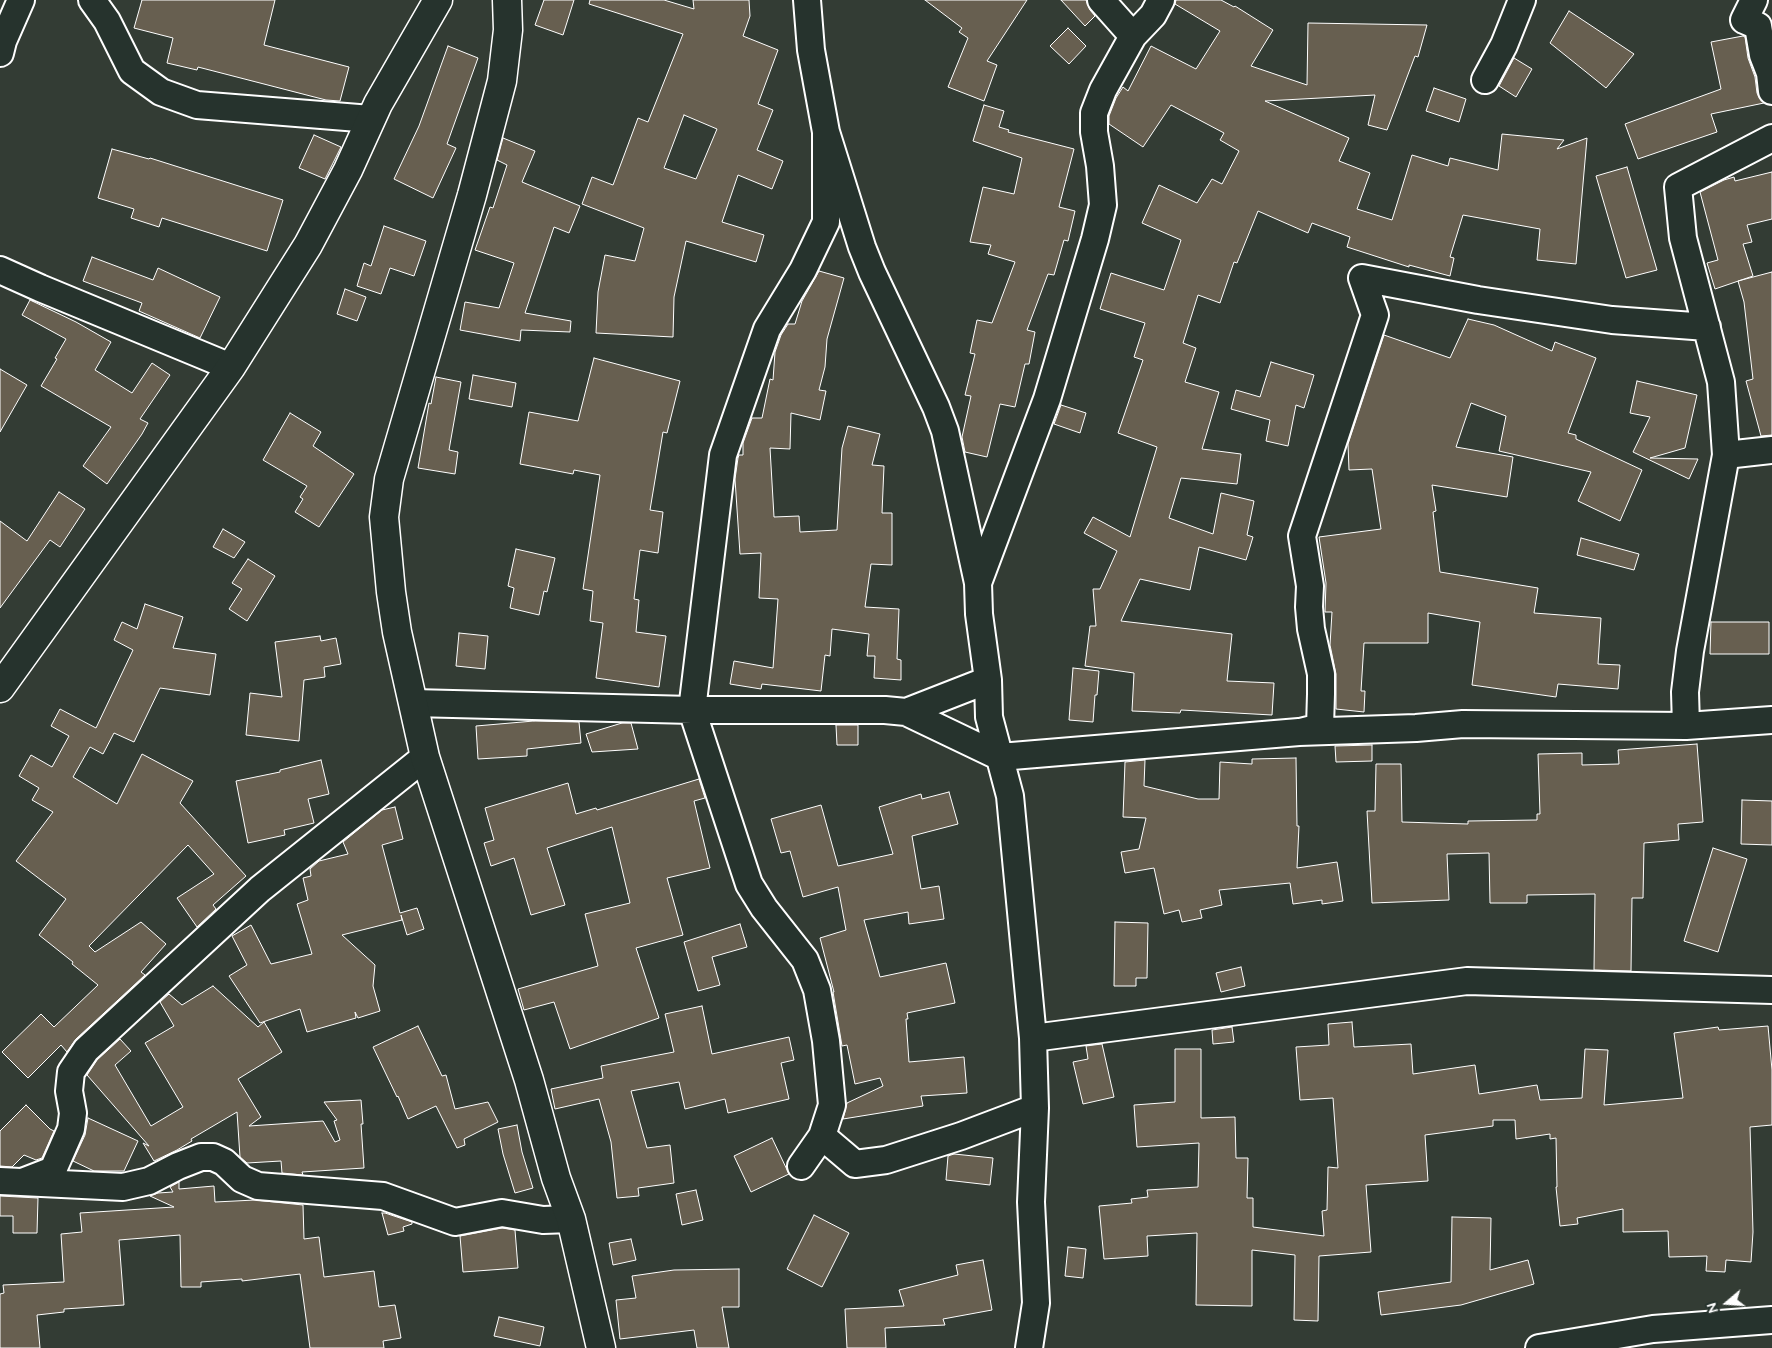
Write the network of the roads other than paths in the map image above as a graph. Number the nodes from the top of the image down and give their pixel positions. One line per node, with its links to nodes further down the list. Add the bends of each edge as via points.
1 (21, 0): 12 (street)
2 (92, 0): 10 (street)
3 (438, 0): 15 (street)
4 (507, 0): 26 (street, via 508,30 502,81 389,479 384,517 391,592)
5 (1101, 0): 11 (street)
6 (1161, 0): 11 (street, via 1153,15)
7 (1522, 0): 13 (street, via 1504,45)
8 (1754, 0): 14 (street, via 1744,20 1758,26)
9 (814, 4): 16 (street, via 814,68)
10 (111, 10): 15 (street, via 132,72 161,92 197,105)
11 (1134, 36): 23 (street, via 1103,90 1094,113 1103,205 1095,239 1047,399)
12 (0, 53)
13 (1485, 80)
14 (1772, 91)
15 (371, 119): 20 (street, via 308,245)
16 (826, 132): 23 (street, via 862,247 945,431); 27 (street, via 826,222 803,270 767,328 722,455)
17 (1772, 138): 19 (street, via 1678,187 1683,238)
18 (0, 270): 20 (street)
19 (1706, 327): 22 (street, via 1721,382); 31 (street, via 1612,320 1362,278 1375,315 1302,536 1321,694 1320,727)
20 (231, 367): 25 (street)
21 (1772, 450): 22 (street)
22 (1726, 455): 30 (street, via 1690,652 1685,692)
23 (978, 583): 24 (street)
24 (988, 680): 28 (street); 33 (street, via 989,717)
25 (0, 688)
26 (413, 703): 27 (street); 32 (street)
27 (692, 710): 28 (street); 37 (street, via 748,884 805,960 817,990 832,1105)
28 (906, 712): 33 (street)
29 (1772, 720): 30 (street)
30 (1686, 726): 31 (street, via 1463,724)
31 (1299, 732): 33 (street)
32 (424, 757): 39 (street, via 260,889 86,1050 71,1072 71,1130 53,1170); 40 (street)
33 (1000, 757): 35 (street, via 1010,796)
34 (1772, 990): 35 (street, via 1467,981)
35 (1033, 1038): 36 (street)
36 (1035, 1108): 37 (street, via 886,1160 855,1164); 43 (street, via 1031,1202 1036,1303)
37 (822, 1136): 38 (street)
38 (801, 1166)
39 (11, 1181): 40 (street, via 123,1187 148,1181 201,1157 213,1157 224,1162 242,1179 258,1186 384,1196 454,1222 502,1213 543,1220)
40 (571, 1219): 42 (street)
41 (1772, 1320): 44 (street, via 1653,1329)
42 (601, 1348)
43 (1028, 1348)
44 (1538, 1348)

